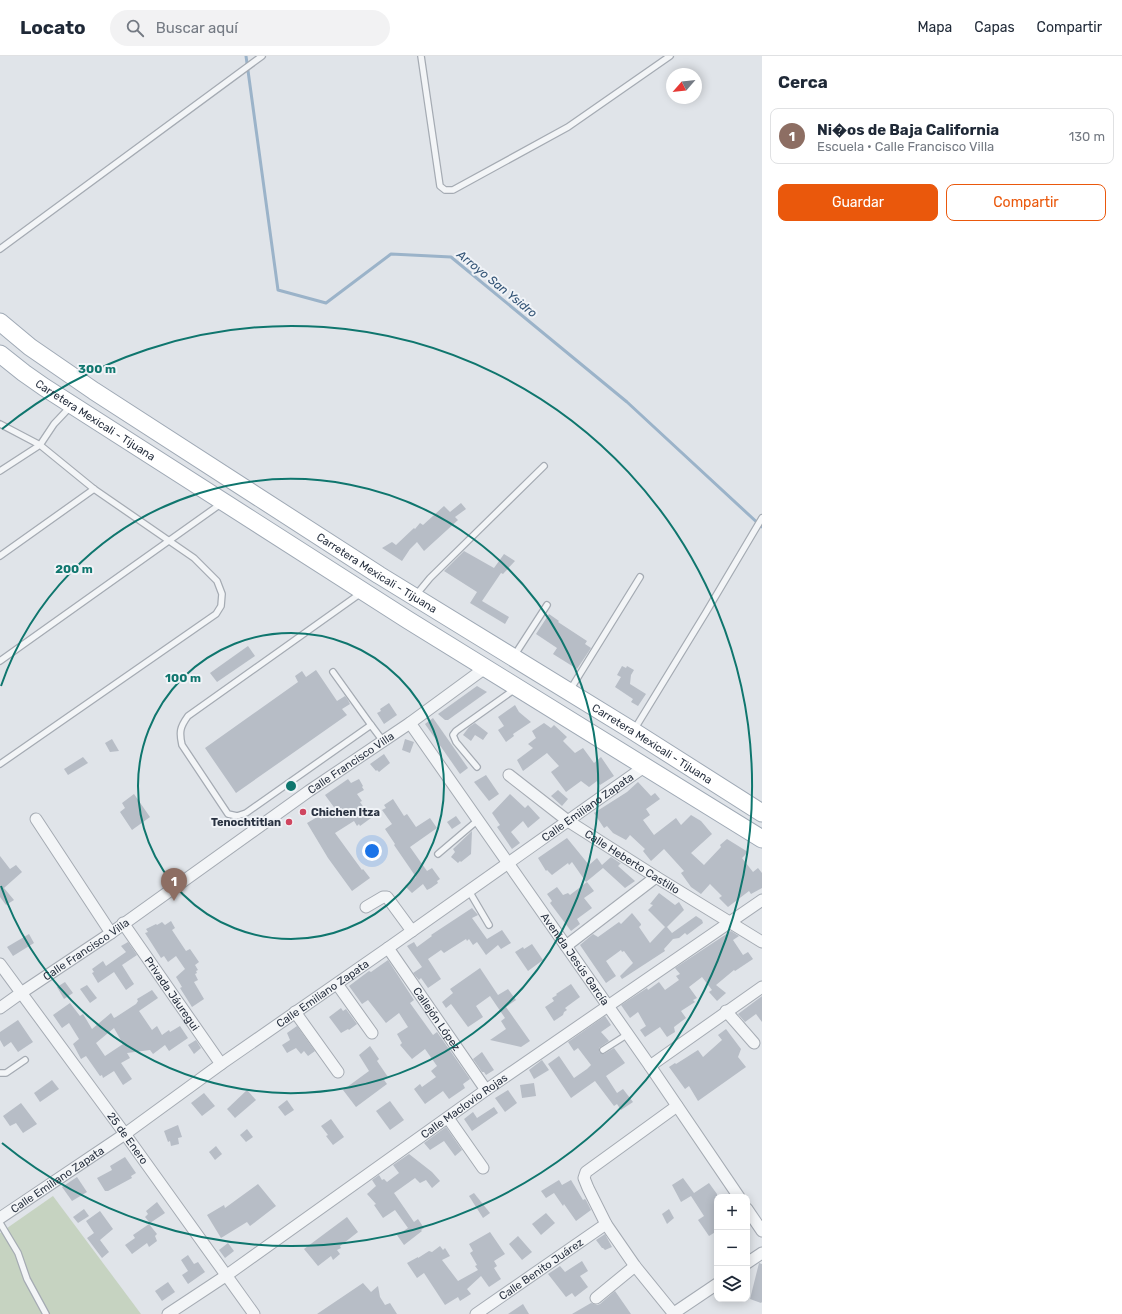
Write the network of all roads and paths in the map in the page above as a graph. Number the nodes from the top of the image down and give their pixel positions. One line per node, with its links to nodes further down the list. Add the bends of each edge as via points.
1 (262, 56): 4 (lane)
2 (421, 56): 3 (lane, via 440,186 446,190 453,190 568,127)
3 (670, 56)
4 (0, 249)
5 (0, 322): 19 (main road, Carretera Mexicali - Tijuana, via 30,347 94,391)
6 (0, 354): 7 (main road, Carretera Mexicali - Tijuana, via 24,373)
7 (73, 404): 9 (lane, via 54,424); 13 (main road, Carretera Mexicali - Tijuana)
8 (0, 424): 9 (lane)
9 (40, 445): 11 (lane); 12 (lane)
10 (544, 466): 19 (lane, via 430,578)
11 (0, 472)
12 (94, 489): 15 (lane); 16 (lane)
13 (224, 502): 15 (lane); 18 (main road, Carretera Mexicali - Tijuana)
14 (762, 518): 29 (lane)
15 (170, 541): 22 (lane); 31 (lane, via 194,558 217,581 222,594 221,606 216,614)
16 (0, 556)
17 (640, 577): 26 (lane)
18 (363, 591): 23 (main road, Carretera Mexicali - Tijuana); 28 (lane, via 188,716 181,726 180,736 182,745 228,814 237,816 246,813)
19 (414, 597): 21 (main road, Carretera Mexicali - Tijuana)
20 (547, 604): 21 (lane)
21 (513, 658): 26 (main road, Carretera Mexicali - Tijuana)
22 (0, 661)
23 (485, 668): 25 (main road, Carretera Mexicali - Tijuana); 27 (street, Calle Francisco Villa)
24 (333, 672): 28 (lane)
25 (516, 688): 32 (lane, via 456,731 453,736); 33 (main road, Carretera Mexicali - Tijuana)
26 (569, 692): 29 (main road, Carretera Mexicali - Tijuana)
27 (410, 723): 30 (street, Calle Francisco Villa); 37 (street, Avenida Jesús García)
28 (371, 725): 30 (lane)
29 (633, 732): 35 (main road, Carretera Mexicali - Tijuana)
30 (383, 741): 47 (street, Calle Francisco Villa)
31 (0, 764)
32 (477, 767)
33 (644, 767): 38 (street, Calle Emiliano Zapata); 39 (main road, Carretera Mexicali - Tijuana)
34 (508, 775): 38 (street, Calle Heberto Castillo)
35 (762, 814)
36 (36, 819): 50 (street)
37 (478, 819): 40 (lane); 41 (street, Avenida Jesús García)
38 (568, 821): 41 (street, Calle Emiliano Zapata); 42 (street, Calle Heberto Castillo)
39 (762, 839)
40 (438, 854)
41 (508, 863): 43 (street, Calle Emiliano Zapata); 52 (street, Avenida Jesús García)
42 (656, 877): 46 (street, Calle Heberto Castillo); 52 (street)
43 (469, 891): 48 (lane); 49 (street, Calle Emiliano Zapata)
44 (762, 900): 46 (street, Calle Maclovio Rojas)
45 (366, 907): 49 (street, via 387,897)
46 (731, 922): 51 (street, Calle Heberto Castillo); 58 (street, Calle Maclovio Rojas)
47 (123, 923): 50 (street, Calle Francisco Villa); 67 (street, Privada Jáuregui)
48 (489, 925)
49 (412, 931): 53 (street, Calle Emiliano Zapata)
50 (111, 933): 57 (street, Calle Francisco Villa)
51 (762, 942)
52 (566, 946): 58 (street, Avenida Jesús García)
53 (388, 948): 55 (street, Calle Emiliano Zapata); 71 (street, Callejón López)
54 (0, 964): 57 (street, 25 de Enero)
55 (336, 984): 61 (street, Calle Emiliano Zapata); 62 (street)
56 (762, 986): 60 (street)
57 (21, 992): 59 (street, Calle Francisco Villa); 74 (street, 25 de Enero)
58 (608, 1006): 63 (street, Avenida Jesús García); 71 (street, Calle Maclovio Rojas)
59 (0, 1008)
60 (726, 1011): 64 (street); 68 (street)
61 (295, 1012): 67 (street, Calle Emiliano Zapata); 69 (street)
62 (372, 1033)
63 (628, 1034): 65 (lane); 68 (street, Avenida Jesús García)
64 (754, 1044)
65 (603, 1050)
66 (25, 1060): 70 (lane, via 6,1073)
67 (221, 1064): 74 (street, Calle Emiliano Zapata)
68 (650, 1066): 72 (street, Avenida Jesús García)
69 (338, 1072)
70 (0, 1073)
71 (486, 1090): 73 (street, Calle Maclovio Rojas)
72 (677, 1106): 76 (street, Avenida Jesús García); 80 (street, via 586,1172 584,1178)
73 (448, 1118): 75 (street); 85 (street, Calle Maclovio Rojas)
74 (125, 1134): 78 (street, Calle Emiliano Zapata); 85 (street, 25 de Enero)
75 (483, 1168)
76 (737, 1194)
77 (750, 1213): 81 (street)
78 (0, 1218)
79 (0, 1223): 88 (lane, via 18,1253 27,1279)
80 (606, 1224): 84 (street); 91 (street, Calle Benito Juárez)
81 (762, 1231)
82 (762, 1253): 83 (street)
83 (750, 1261)
84 (635, 1266): 87 (street); 92 (street)
85 (227, 1275): 89 (street, Calle Maclovio Rojas); 90 (street, 25 de Enero)
86 (714, 1286): 92 (street)
87 (596, 1298)
88 (46, 1314)
89 (168, 1314)
90 (254, 1314)
91 (476, 1314)
92 (674, 1314)

